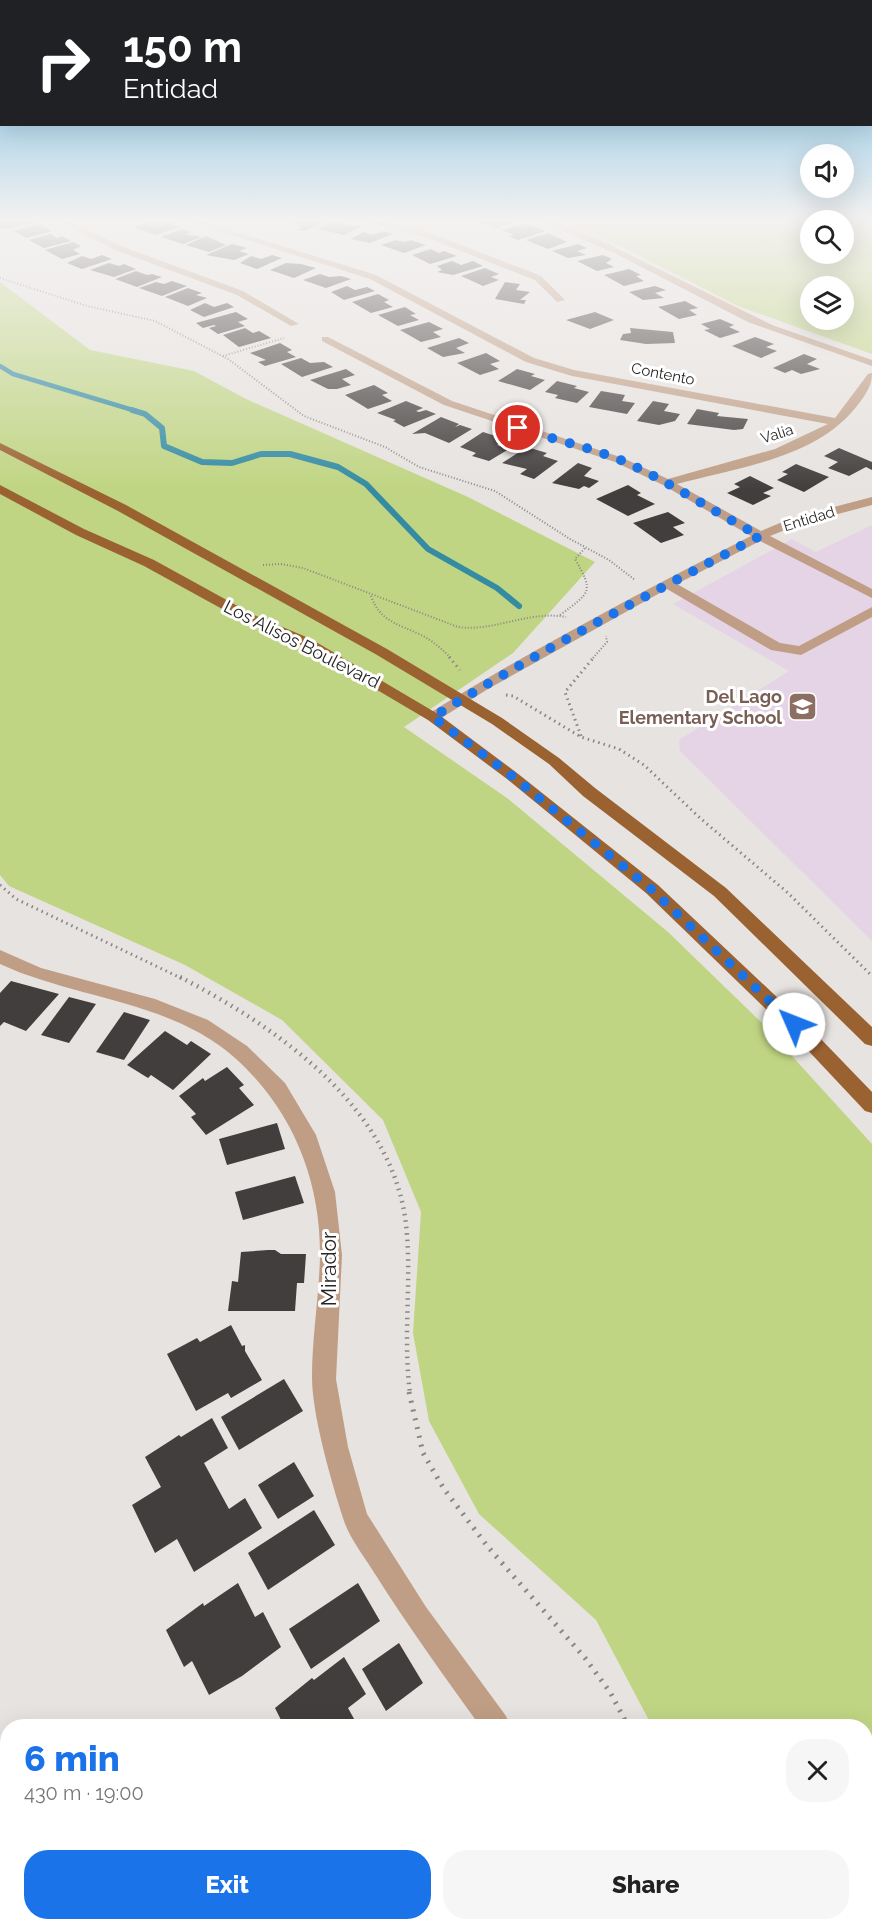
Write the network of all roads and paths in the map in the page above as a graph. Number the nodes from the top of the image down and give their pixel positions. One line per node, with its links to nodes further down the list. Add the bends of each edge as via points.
1 (105, 310): 7 (path, via 155,321)
2 (270, 310): 5 (street)
3 (436, 310): 10 (street, Contento, via 530,360 572,373)
4 (732, 310): 8 (street)
5 (294, 324)
6 (325, 339): 7 (path, via 306,332); 12 (street, via 448,403 619,460)
7 (223, 356): 16 (path, via 304,416 385,447 419,467 495,490)
8 (872, 363)
9 (872, 376): 10 (street, Valia)
10 (837, 422): 12 (street, Valia, via 819,436 789,447)
11 (0, 446): 28 (main road, Los Alisos Boulevard, via 122,508)
12 (667, 483): 15 (street)
13 (0, 489): 29 (main road, Los Alisos Boulevard, via 249,618 306,642)
14 (872, 501): 15 (street, Entidad, via 796,521)
15 (760, 536): 18 (street, Entidad); 20 (street)
16 (585, 548): 19 (path); 23 (path, via 575,559 588,580 587,587 574,605)
17 (259, 566): 21 (path, via 301,569 347,583)
18 (667, 584): 19 (street, Entidad); 22 (street, via 776,647 788,650 801,651)
19 (654, 591): 28 (street, Entidad)
20 (872, 594)
21 (371, 596): 23 (path, via 467,629); 26 (path, via 376,612 437,644)
22 (872, 610)
23 (560, 615): 24 (path)
24 (572, 620)
25 (604, 632): 30 (path, via 607,642 565,692)
26 (460, 670)
27 (496, 694): 30 (path, via 513,696)
28 (461, 700): 29 (street, Entidad); 33 (main road, Los Alisos Boulevard, via 554,761 720,892)
29 (433, 717): 34 (main road, Los Alisos Boulevard, via 651,889 809,1039)
30 (581, 737): 32 (path, via 619,749 644,765 788,893)
31 (0, 956): 35 (street, Mirador, via 36,973 148,1004 201,1024 240,1051 278,1089 306,1135 325,1192 331,1255 324,1379 336,1447 356,1520 417,1616)
32 (872, 976)
33 (872, 1039)
34 (872, 1105)
35 (491, 1719)

